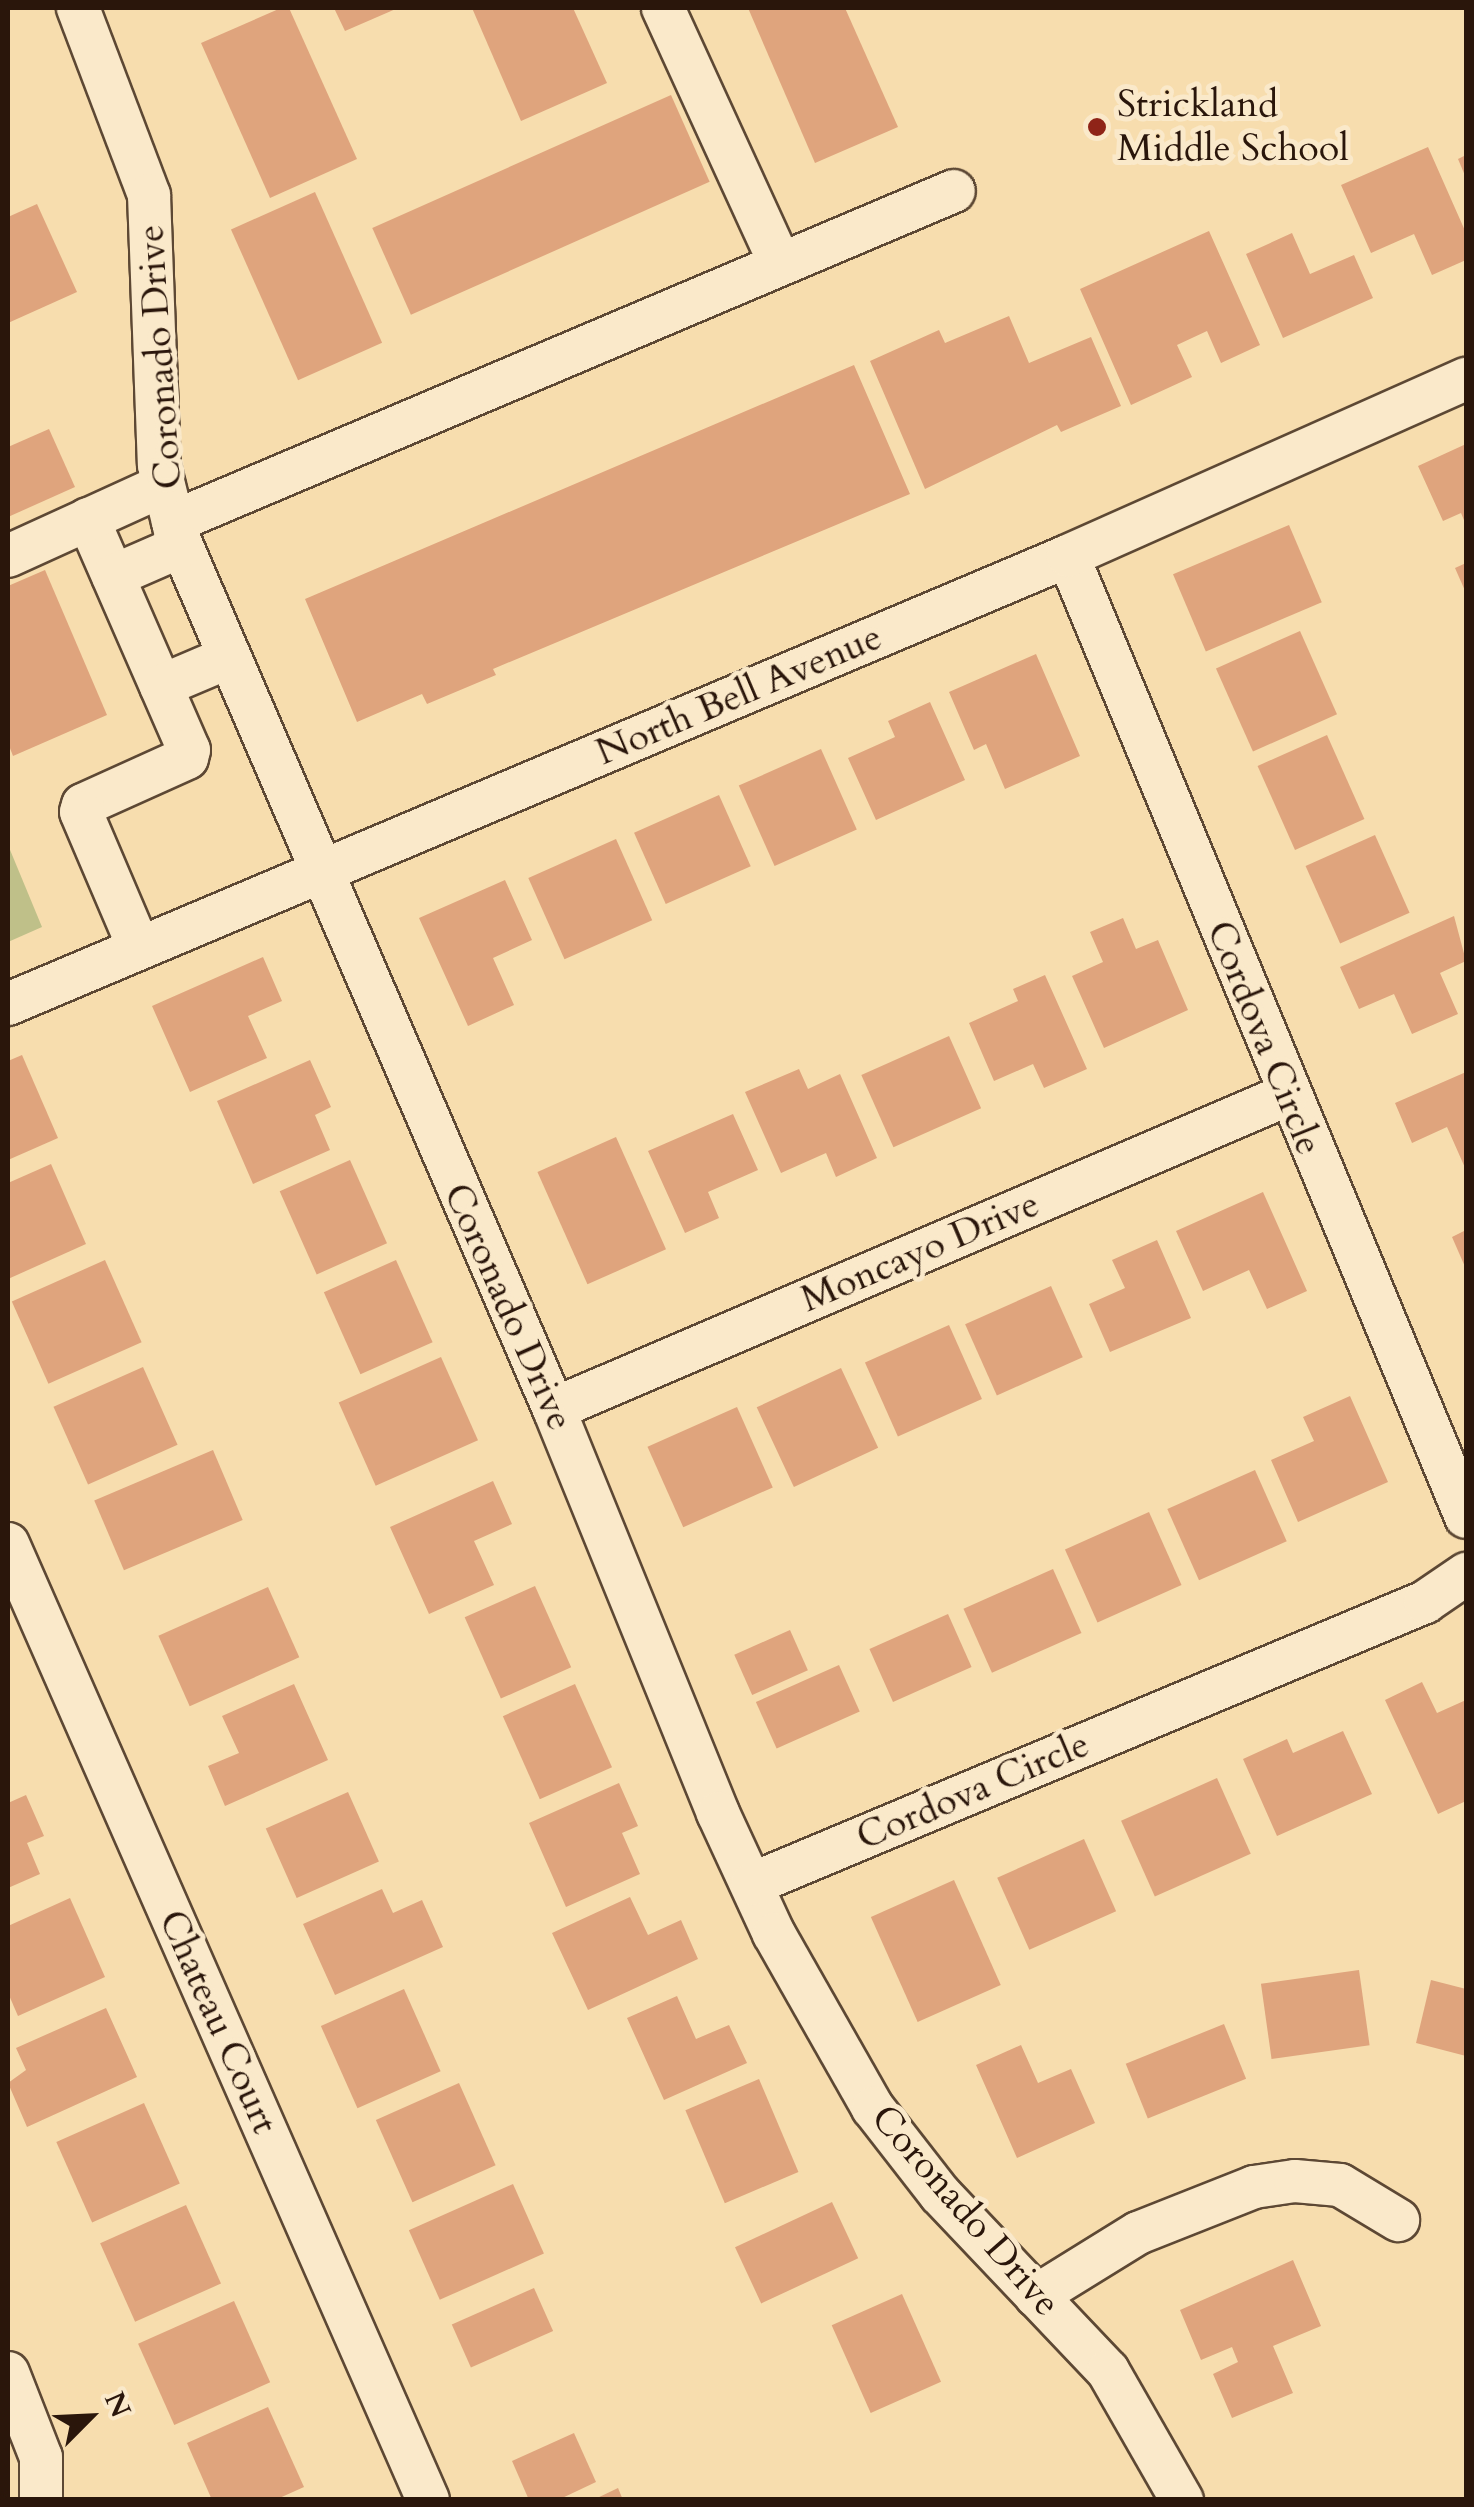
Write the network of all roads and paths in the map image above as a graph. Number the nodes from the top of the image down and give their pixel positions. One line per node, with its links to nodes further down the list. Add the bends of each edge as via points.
1 (78, 8): 6 (street, Coronado Drive, via 149,195)
2 (664, 8): 4 (street)
3 (954, 191): 4 (street)
4 (780, 263): 6 (street)
5 (1466, 379): 9 (street, North Bell Avenue)
6 (173, 518): 7 (street); 10 (street); 11 (street, Coronado Drive)
7 (88, 519): 8 (street); 10 (street)
8 (8, 556)
9 (1068, 556): 13 (street, North Bell Avenue); 16 (street, Cordova Circle)
10 (113, 576): 12 (street)
11 (228, 658): 12 (street); 13 (street, Coronado Drive)
12 (162, 686): 14 (street, via 188,758 83,805 81,812)
13 (322, 870): 14 (street, North Bell Avenue); 17 (street, Coronado Drive)
14 (139, 948): 15 (street, North Bell Avenue)
15 (8, 1004)
16 (1286, 1095): 17 (street, Moncayo Drive); 18 (street, Cordova Circle)
17 (554, 1408): 21 (street, Coronado Drive)
18 (1466, 1516)
19 (8, 1544): 26 (street, Chateau Court)
20 (1466, 1574): 21 (street, Cordova Circle, via 1425,1602)
21 (752, 1884): 23 (street, Coronado Drive, via 873,2108 940,2194)
22 (1398, 2220): 23 (street, via 1340,2185 1294,2181 1254,2187 1138,2233)
23 (1036, 2296): 27 (street, Coronado Drive, via 1108,2371)
24 (8, 2373): 25 (street, via 40,2457)
25 (42, 2500)
26 (428, 2500)
27 (1182, 2500)

